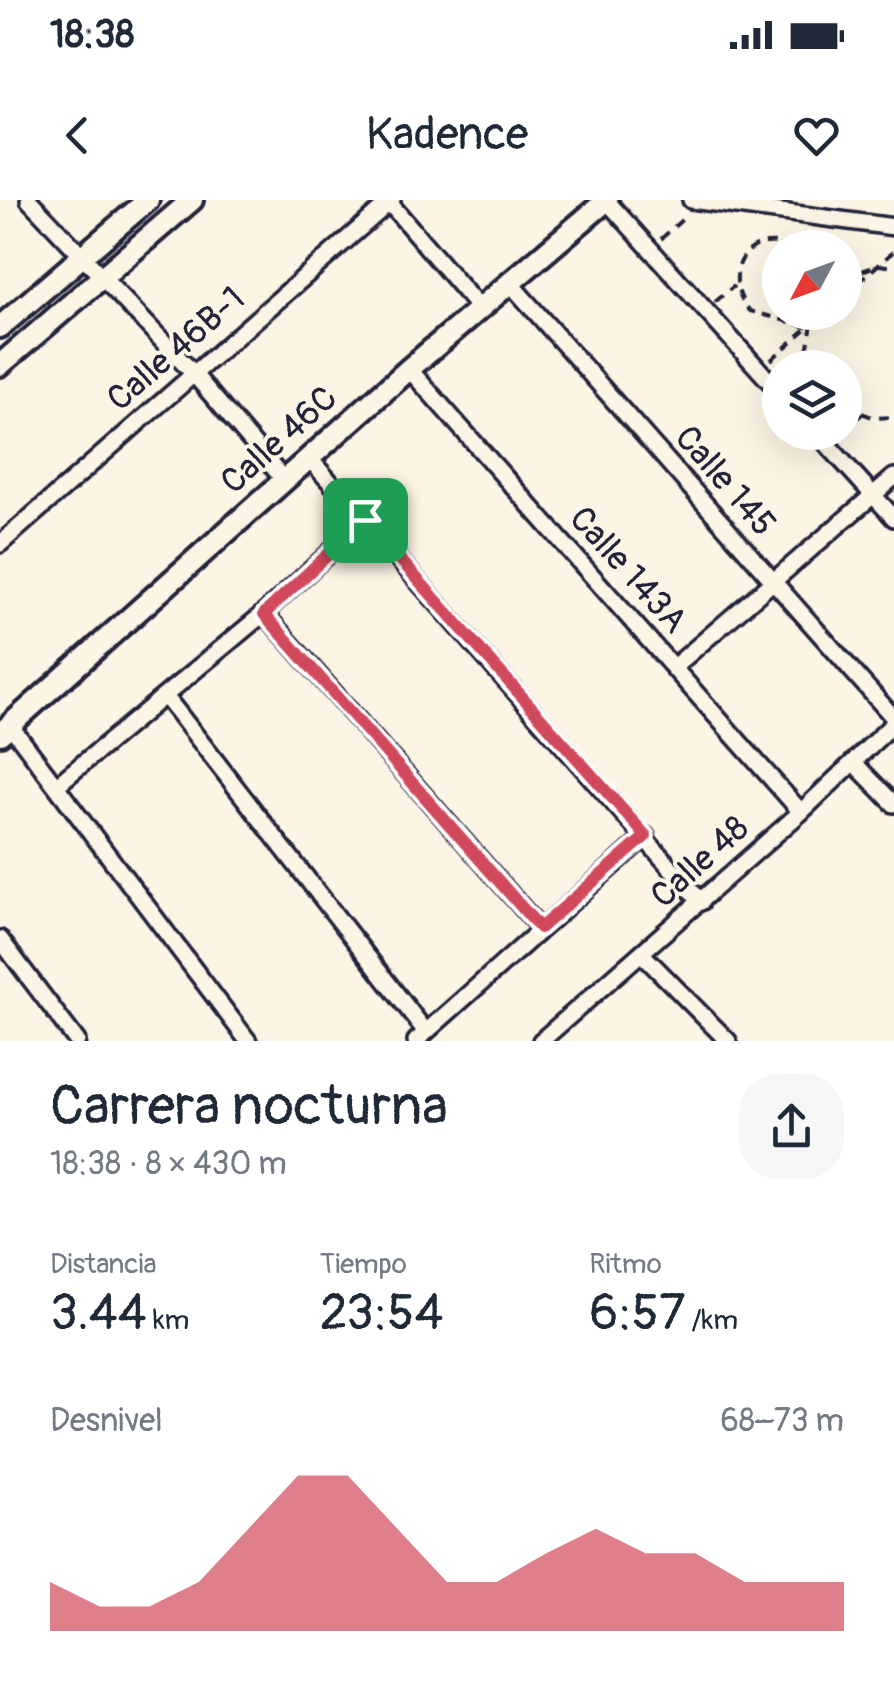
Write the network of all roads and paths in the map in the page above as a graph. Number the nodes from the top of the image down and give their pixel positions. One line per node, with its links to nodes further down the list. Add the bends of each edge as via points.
1 (29, 200): 11 (street)
2 (148, 200): 11 (street)
3 (192, 200): 15 (street)
4 (606, 200): 9 (street); 17 (street, Calle 46C)
5 (390, 201): 19 (street); 28 (street, Calle 46B-1)
6 (696, 201): 7 (street); 9 (path)
7 (894, 227)
8 (762, 244): 18 (path, via 741,257)
9 (651, 250): 20 (street)
10 (894, 251): 12 (path)
11 (82, 256): 15 (street); 22 (street)
12 (879, 265): 13 (path); 14 (path); 16 (path)
13 (894, 267)
14 (862, 270)
15 (102, 276): 24 (street); 28 (street)
16 (862, 280)
17 (510, 283): 19 (street, Calle 46C); 39 (street, Calle 145)
18 (734, 286): 20 (path); 21 (path, via 750,311)
19 (479, 308): 25 (street, Calle 46C)
20 (706, 310): 26 (street)
21 (762, 314)
22 (0, 327)
23 (805, 330): 26 (path)
24 (0, 366)
25 (409, 368): 32 (street, Calle 46C); 41 (street, Calle 143A)
26 (760, 370): 27 (street)
27 (762, 372)
28 (193, 374): 34 (street); 38 (street, Calle 46B-1)
29 (862, 414): 30 (path)
30 (894, 417)
31 (832, 450): 35 (street)
32 (308, 458): 34 (street, Calle 46C); 37 (street)
33 (894, 477): 35 (street)
34 (284, 480): 44 (street, Calle 46C)
35 (873, 496): 36 (street); 39 (street)
36 (894, 518)
37 (365, 520): 40 (street); 49 (street)
38 (0, 544)
39 (774, 583): 41 (street); 43 (street, Calle 145)
40 (264, 614): 42 (street); 51 (street)
41 (674, 667): 48 (street, Calle 143A)
42 (165, 696): 46 (street); 55 (street)
43 (894, 720): 45 (street, Calle 48)
44 (5, 729): 46 (street)
45 (854, 763): 47 (street); 48 (street, Calle 48)
46 (57, 785): 57 (street)
47 (894, 804)
48 (801, 812): 50 (street, Calle 48)
49 (646, 836): 50 (street); 51 (street)
50 (701, 902): 53 (street, Calle 48)
51 (540, 928): 55 (street)
52 (0, 939): 54 (street)
53 (642, 954): 58 (street, Calle 48); 59 (street)
54 (6, 960): 56 (street)
55 (421, 1037)
56 (77, 1041)
57 (248, 1041)
58 (542, 1041)
59 (728, 1041)

